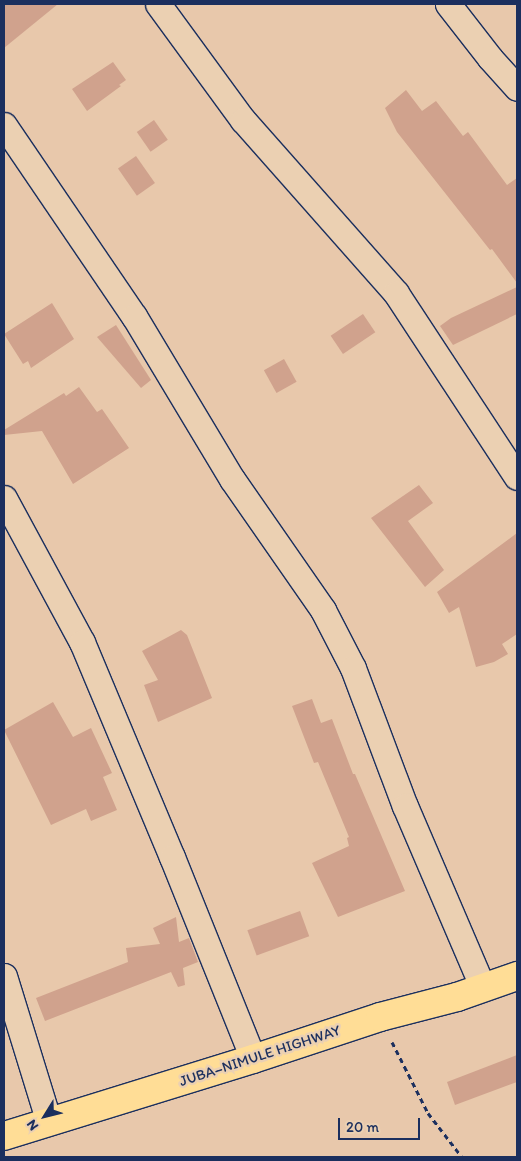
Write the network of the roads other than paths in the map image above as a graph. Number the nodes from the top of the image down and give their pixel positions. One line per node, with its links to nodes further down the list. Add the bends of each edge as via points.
1 (158, 4): 5 (street, via 244,120 396,293)
2 (448, 4): 3 (street)
3 (517, 88)
4 (4, 126): 9 (street, via 134,316 232,479 323,610 353,668 405,806)
5 (517, 477)
6 (4, 498): 10 (street, via 82,642)
7 (4, 976): 11 (street)
8 (517, 976): 9 (main road, JUBA–NIMULE HIGHWAY)
9 (483, 988): 10 (main road, JUBA–NIMULE HIGHWAY, via 380,1017)
10 (253, 1059): 11 (main road, JUBA–NIMULE HIGHWAY)
11 (49, 1122): 12 (main road, JUBA–NIMULE HIGHWAY)
12 (4, 1136)

